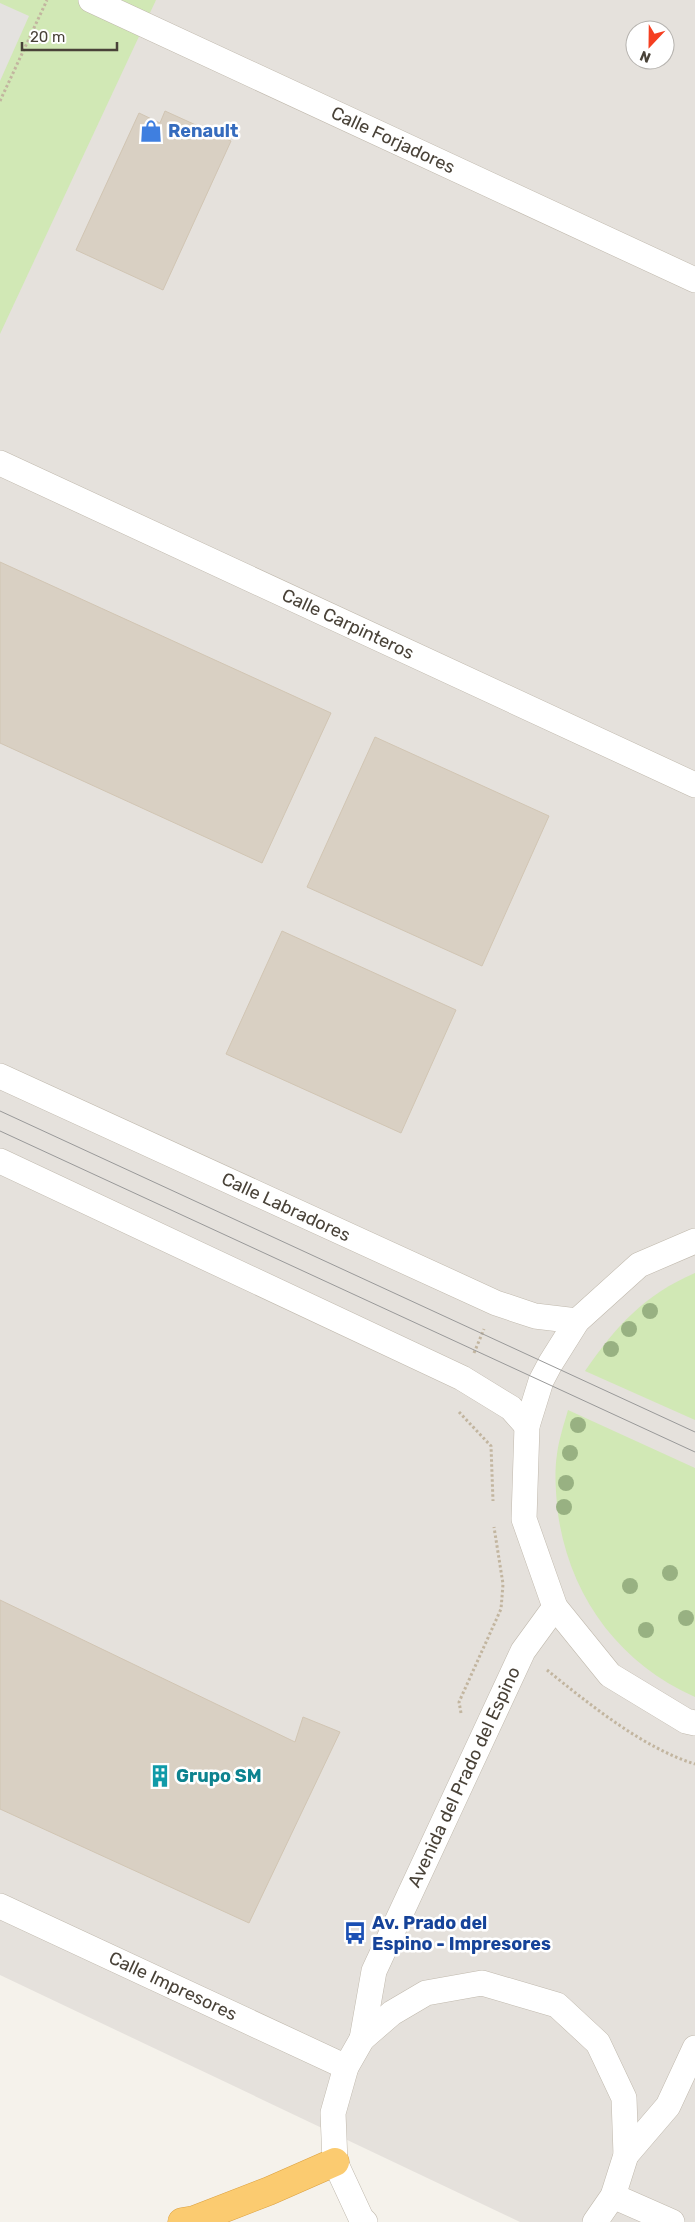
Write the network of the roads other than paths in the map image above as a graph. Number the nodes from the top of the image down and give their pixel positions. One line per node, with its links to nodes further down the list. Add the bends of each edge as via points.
1 (91, 0): 2 (street, Calle Forjadores)
2 (695, 280)
3 (0, 463): 4 (street, Calle Carpinteros)
4 (695, 785)
5 (0, 1076): 8 (street, Calle Labradores, via 496,1303 535,1316)
6 (0, 1161): 9 (street, via 462,1378 511,1408)
7 (695, 1241): 8 (street, via 639,1265)
8 (577, 1321): 9 (street, via 541,1381)
9 (527, 1426): 10 (street, via 524,1519)
10 (555, 1608): 11 (street, via 610,1676 686,1721); 13 (street, Avenida del Prado del Espino, via 523,1651 374,1971)
11 (695, 1723)
12 (0, 1906): 15 (street, Calle Impresores)
13 (362, 2039): 15 (street); 16 (street, via 392,2013 426,1993 482,1983 557,2005 598,2043 624,2098)
14 (695, 2048): 16 (street, via 668,2106)
15 (346, 2067): 17 (street, via 332,2113)
16 (626, 2155): 18 (street)
17 (335, 2162): 19 (street); 20 (highway, via 261,2194)
18 (612, 2196): 21 (street); 22 (street)
19 (363, 2221)
20 (182, 2222)
21 (595, 2222)
22 (672, 2222)

